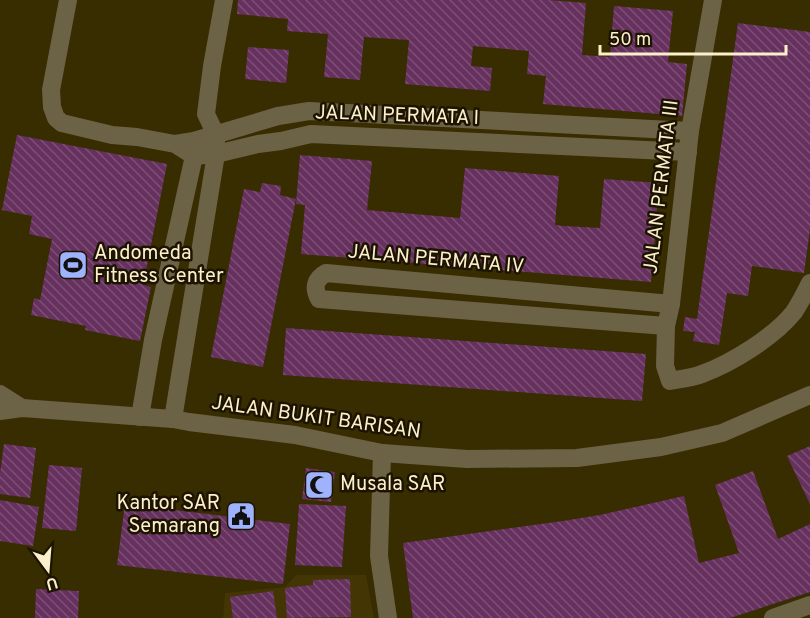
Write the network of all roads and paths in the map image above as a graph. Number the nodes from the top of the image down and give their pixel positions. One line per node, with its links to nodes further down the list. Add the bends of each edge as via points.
1 (68, 0): 11 (street, via 51,90 56,118 62,123 111,135)
2 (224, 0): 5 (street)
3 (713, 0): 7 (street, JALAN PERMATA III)
4 (309, 111): 6 (street, JALAN PERMATA I); 8 (street); 9 (street, JALAN PERMATA I)
5 (206, 114): 9 (street); 11 (street)
6 (516, 122): 7 (street, JALAN PERMATA I); 10 (street)
7 (690, 131): 12 (street, JALAN PERMATA III)
8 (311, 134): 10 (street, JALAN PERMATA I); 13 (street, JALAN PERMATA I)
9 (216, 135): 11 (street, JALAN PERMATA I); 13 (street)
10 (513, 143): 12 (street, JALAN PERMATA I)
11 (194, 149): 13 (street, JALAN PERMATA I); 23 (street)
12 (688, 152): 16 (street, JALAN PERMATA III)
13 (216, 154): 24 (street)
14 (810, 283): 18 (street, JALAN PERMATA III, via 795,310 778,329 743,354 703,374 670,381 665,366)
15 (493, 288): 16 (street, JALAN PERMATA IV); 17 (street); 17 (street, JALAN PERMATA IV, via 326,273 315,283 319,299)
16 (670, 304): 18 (street, JALAN PERMATA III)
17 (487, 312): 18 (street, JALAN PERMATA IV)
18 (666, 326)
19 (0, 394): 21 (street, JALAN BUKIT BARISAN)
20 (810, 395): 25 (street, JALAN BUKIT BARISAN, via 723,433 661,447 577,458 467,459)
21 (22, 408): 22 (street, JALAN BUKIT BARISAN); 23 (street, JALAN BUKIT BARISAN)
22 (0, 411)
23 (140, 417): 24 (street, JALAN BUKIT BARISAN)
24 (173, 419): 25 (street, JALAN BUKIT BARISAN, via 295,435)
25 (382, 453): 27 (street, via 379,555)
26 (810, 605): 28 (street)
27 (388, 618)
28 (777, 618)

